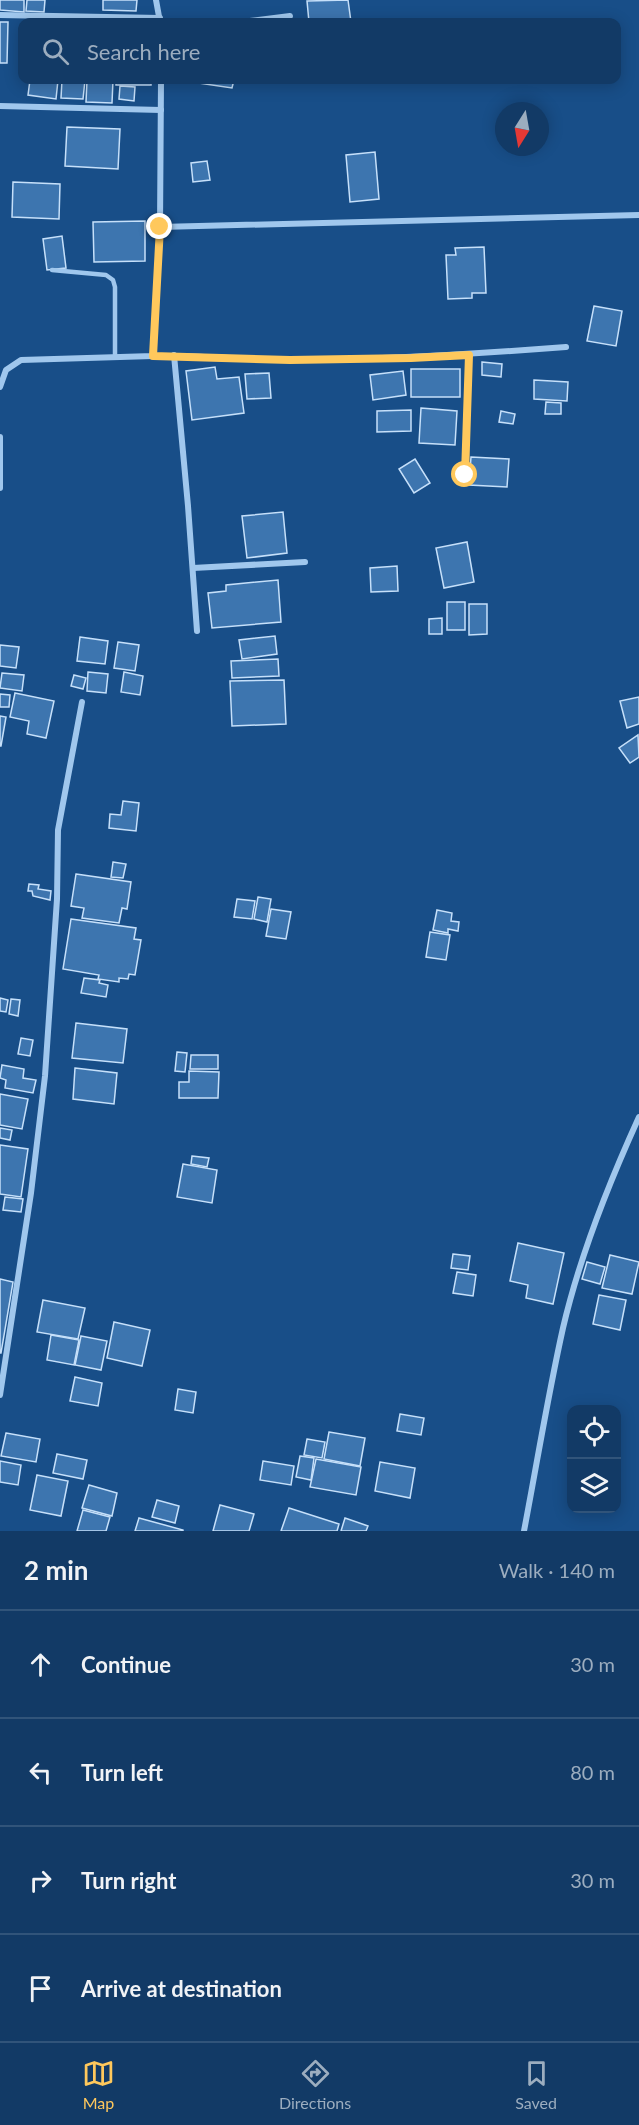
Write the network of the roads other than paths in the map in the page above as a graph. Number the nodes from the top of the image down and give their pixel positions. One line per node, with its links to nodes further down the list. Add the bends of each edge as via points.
1 (156, 0): 5 (street)
2 (0, 15): 4 (street)
3 (290, 16): 6 (street)
4 (96, 18)
5 (160, 18)
6 (274, 18)
7 (161, 84): 9 (street)
8 (0, 106): 9 (street)
9 (161, 110): 11 (street)
10 (639, 215): 11 (street)
11 (160, 227): 16 (street)
12 (52, 270): 17 (lane, via 106,275 113,280)
13 (566, 347): 15 (street)
14 (174, 355): 15 (street, via 302,360); 16 (street); 23 (street)
15 (469, 355): 20 (street)
16 (153, 356): 17 (street)
17 (115, 357): 18 (street, via 21,360 6,370)
18 (0, 387)
19 (0, 437): 21 (street)
20 (465, 475)
21 (0, 488)
22 (306, 562): 23 (street)
23 (193, 568): 24 (street)
24 (197, 631)
25 (82, 702): 27 (street, via 58,830 45,1076)
26 (639, 1117): 28 (street, via 609,1186 574,1286)
27 (0, 1395)
28 (524, 1531)

